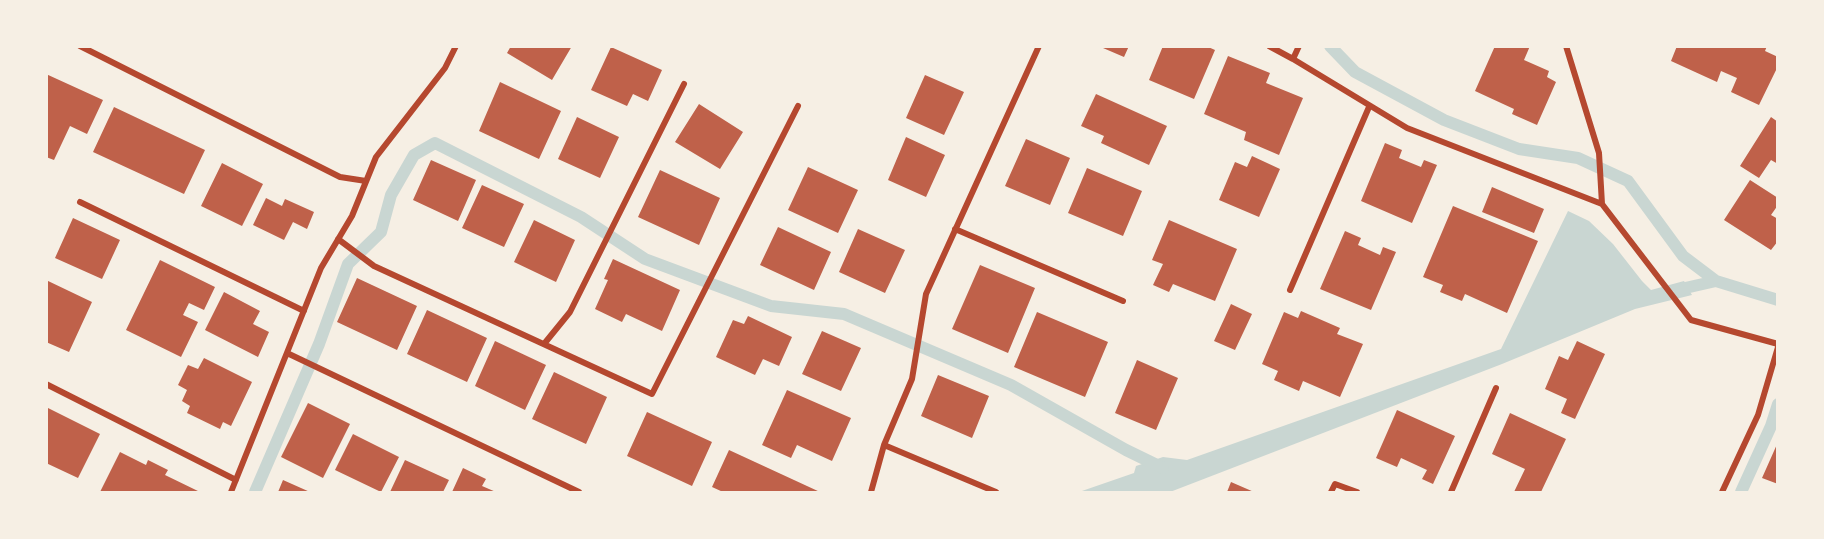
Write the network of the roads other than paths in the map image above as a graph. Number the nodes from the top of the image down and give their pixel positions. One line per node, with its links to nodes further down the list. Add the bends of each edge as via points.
1 (80, 46): 11 (street, via 340,177)
2 (456, 46): 11 (street, via 445,68 376,157)
3 (1039, 46): 14 (street)
4 (1269, 46): 7 (street)
5 (1299, 46): 7 (street)
6 (1566, 46): 13 (street, via 1599,153)
7 (1293, 59): 10 (street)
8 (684, 84): 19 (street, via 570,312)
9 (798, 106): 19 (street, via 652,394)
10 (1369, 107): 13 (street, via 1407,128); 16 (street)
11 (366, 181): 15 (street)
12 (80, 202): 18 (street)
13 (1602, 204): 20 (street, via 1691,320)
14 (955, 229): 17 (street); 24 (street, via 926,294 912,379)
15 (338, 238): 18 (street); 19 (street, via 374,266)
16 (1290, 290)
17 (1123, 302)
18 (304, 311): 21 (street)
19 (544, 344)
20 (1778, 346): 33 (street, via 1758,415)
21 (286, 353): 25 (street); 27 (street)
22 (46, 384): 25 (street)
23 (1496, 388): 32 (street)
24 (884, 445): 28 (street); 29 (street)
25 (236, 480): 26 (street)
26 (231, 492)
27 (579, 492)
28 (872, 492)
29 (996, 492)
30 (1331, 492): 31 (street, via 1335,484)
31 (1357, 492)
32 (1451, 492)
33 (1722, 492)

